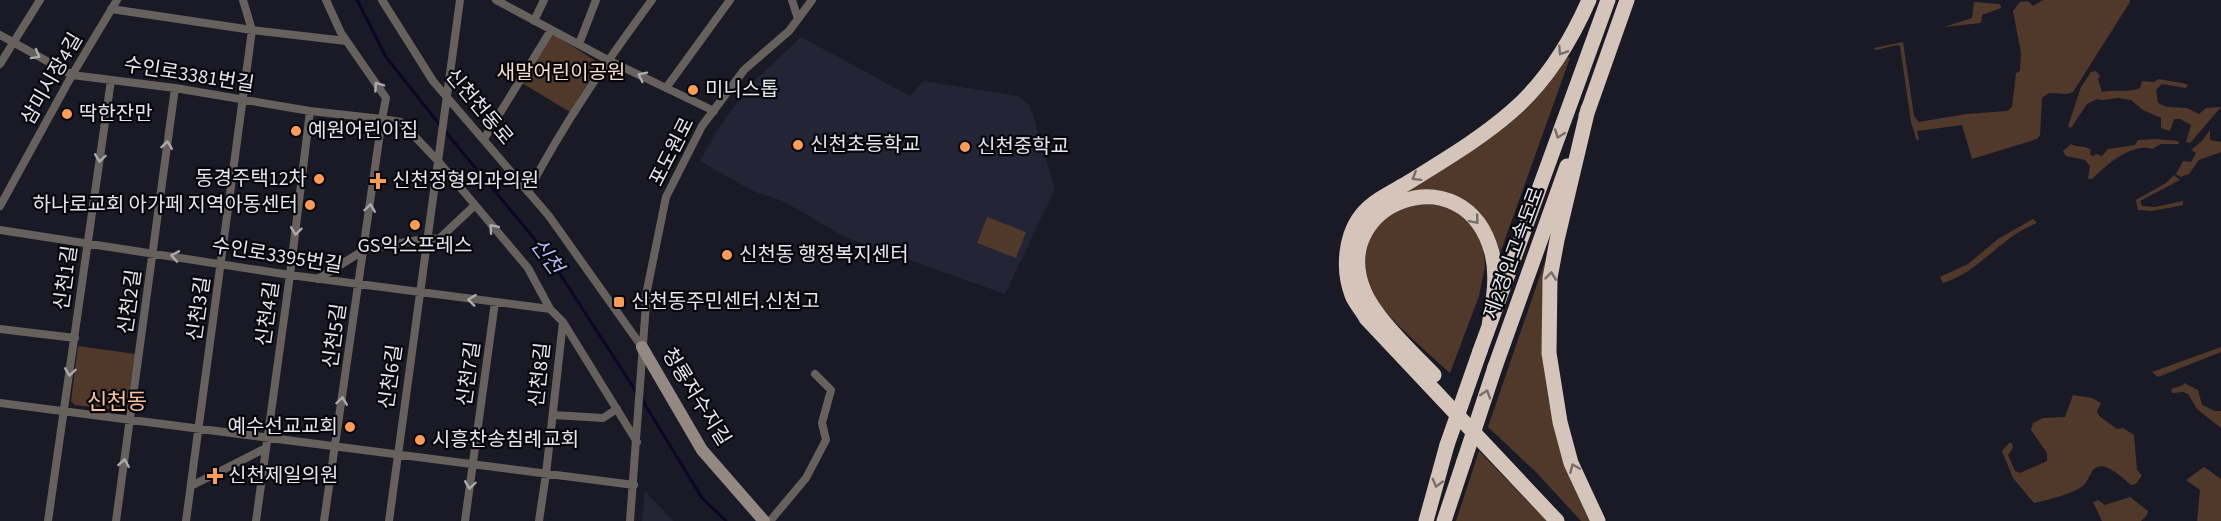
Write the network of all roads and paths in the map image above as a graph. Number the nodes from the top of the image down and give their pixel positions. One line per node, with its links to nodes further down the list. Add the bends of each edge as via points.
1 (40, 0): 26 (street)
2 (117, 0): 18 (street, 삼미시장4길)
3 (243, 0): 22 (street, 신천3길)
4 (326, 0): 25 (street, 신천5길)
5 (382, 0): 19 (street, 신천천동로)
6 (389, 0): 19 (street)
7 (460, 0): 34 (street, 신천6길)
8 (496, 0): 21 (street)
9 (544, 0): 21 (street)
10 (596, 0): 27 (street)
11 (652, 0): 28 (street)
12 (730, 0): 33 (street)
13 (792, 0): 20 (street)
14 (812, 0): 20 (street, 포도원로)
15 (1590, 0): 90 (highway, one-way to 90, via 1561,54 1512,111 1363,213 1351,236 1345,272 1352,296 1366,318)
16 (1608, 0): 58 (highway, 제2경인고속도로, one-way to 58)
17 (1628, 0): 36 (highway, 제2경인고속도로)
18 (111, 9): 22 (street); 30 (street, 삼미시장4길)
19 (388, 10): 34 (street, 신천천동로)
20 (798, 19): 38 (street, 포도원로, via 744,70)
21 (534, 21): 23 (street)
22 (252, 30): 25 (street); 35 (street, 신천3길)
23 (551, 30): 27 (street); 40 (street)
24 (0, 35): 26 (street, 수인로3381번길)
25 (346, 40): 39 (street, 신천5길, one-way to 25, via 386,98)
26 (12, 42): 29 (street); 30 (street, 수인로3381번길, one-way to 30)
27 (579, 45): 28 (street)
28 (608, 60): 33 (street, one-way to 28); 42 (street)
29 (0, 64)
30 (72, 75): 31 (street, 수인로3381번길); 43 (street, 삼미시장4길)
31 (111, 80): 32 (street, 수인로3381번길); 47 (street, 신천1길, one-way to 47)
32 (175, 88): 35 (street, 수인로3381번길); 49 (street, 신천2길, one-way to 32)
33 (666, 88): 38 (street)
34 (447, 97): 40 (street, 신천천동로); 41 (street, 신천6길)
35 (243, 99): 37 (street, 수인로3381번길); 50 (street, 신천3길)
36 (1588, 109): 89 (highway, 제2경인고속도로, one-way to 36, bridge); 92 (highway, one-way to 36, via 1571,463 1549,353 1551,278 1557,240)
37 (310, 111): 39 (street, 수인로3381번길); 51 (street, 신천4길, one-way to 51)
38 (714, 111): 61 (street, 포도원로, via 702,126 666,198 647,290)
39 (382, 119): 41 (street, 수인로3381번길, via 400,122); 48 (street, 신천5길, one-way to 39)
40 (484, 139): 42 (street, 신천천동로)
41 (438, 161): 44 (street, 수인로3381번길); 46 (street, 신천6길)
42 (528, 192): 61 (street, 신천천동로, via 549,216)
43 (0, 206)
44 (474, 206): 46 (street, via 439,239); 56 (street, 신천8길, one-way to 44, via 528,268)
45 (0, 230): 47 (street, 수인로3395번길)
46 (428, 238): 48 (street); 54 (street, 신천6길)
47 (88, 242): 49 (street, 수인로3395번길); 60 (street, 신천1길)
48 (364, 250): 52 (street); 53 (street, 신천5길)
49 (153, 252): 50 (street, 수인로3395번길, one-way to 49); 67 (street, 신천2길)
50 (221, 264): 51 (street, 수인로3395번길); 68 (street, 신천3길)
51 (290, 275): 52 (street, 수인로3395번길); 70 (street, 신천4길)
52 (318, 279): 53 (street, 수인로3395번길)
53 (359, 285): 54 (street, 수인로3395번길); 71 (street, 신천5길, one-way to 53)
54 (420, 293): 55 (street, 수인로3395번길, one-way to 54); 72 (street, 신천6길)
55 (495, 302): 56 (street, 수인로3395번길); 73 (street, 신천7길)
56 (550, 309): 57 (street, 신천8길)
57 (563, 322): 64 (street); 66 (street, 신천8길)
58 (1489, 326): 88 (highway, 제2경인고속도로, one-way to 88, bridge, via 1447,445); 91 (highway, one-way to 58, via 1376,311 1364,292 1358,257 1361,242 1379,214 1403,200 1420,196 1445,198 1477,219 1492,253 1495,273)
59 (0, 329): 60 (street, 신천1길)
60 (75, 338): 65 (street, 신천1길, one-way to 65)
61 (642, 352): 69 (street, 포도원로); 86 (street, 청룡저수지길, via 702,450)
62 (815, 374): 87 (street, via 831,390 822,423 826,440 806,478)
63 (0, 403): 65 (street)
64 (617, 409): 66 (street, via 603,418); 69 (street)
65 (64, 412): 67 (street); 77 (street, 신천1길)
66 (553, 415): 74 (street, 신천8길)
67 (131, 421): 68 (street); 78 (street, 신천2길, one-way to 67)
68 (199, 430): 70 (street); 76 (street, 신천3길)
69 (637, 438): 75 (street)
70 (267, 443): 71 (street); 76 (street); 80 (street, 신천4길)
71 (335, 447): 72 (street); 81 (street, 신천5길)
72 (397, 456): 73 (street); 82 (street, 신천6길)
73 (472, 465): 74 (street); 83 (street, 신천7길, one-way to 83)
74 (546, 474): 75 (street); 84 (street, 신천8길)
75 (634, 485): 85 (street)
76 (191, 486): 79 (street, 신천3길)
77 (48, 521)
78 (116, 521)
79 (186, 521)
80 (256, 521)
81 (324, 521)
82 (389, 521)
83 (465, 521)
84 (538, 521)
85 (630, 521)
86 (764, 521)
87 (770, 521)
88 (1426, 521)
89 (1444, 521)
90 (1557, 521)
91 (1568, 521)
92 (1599, 521)

